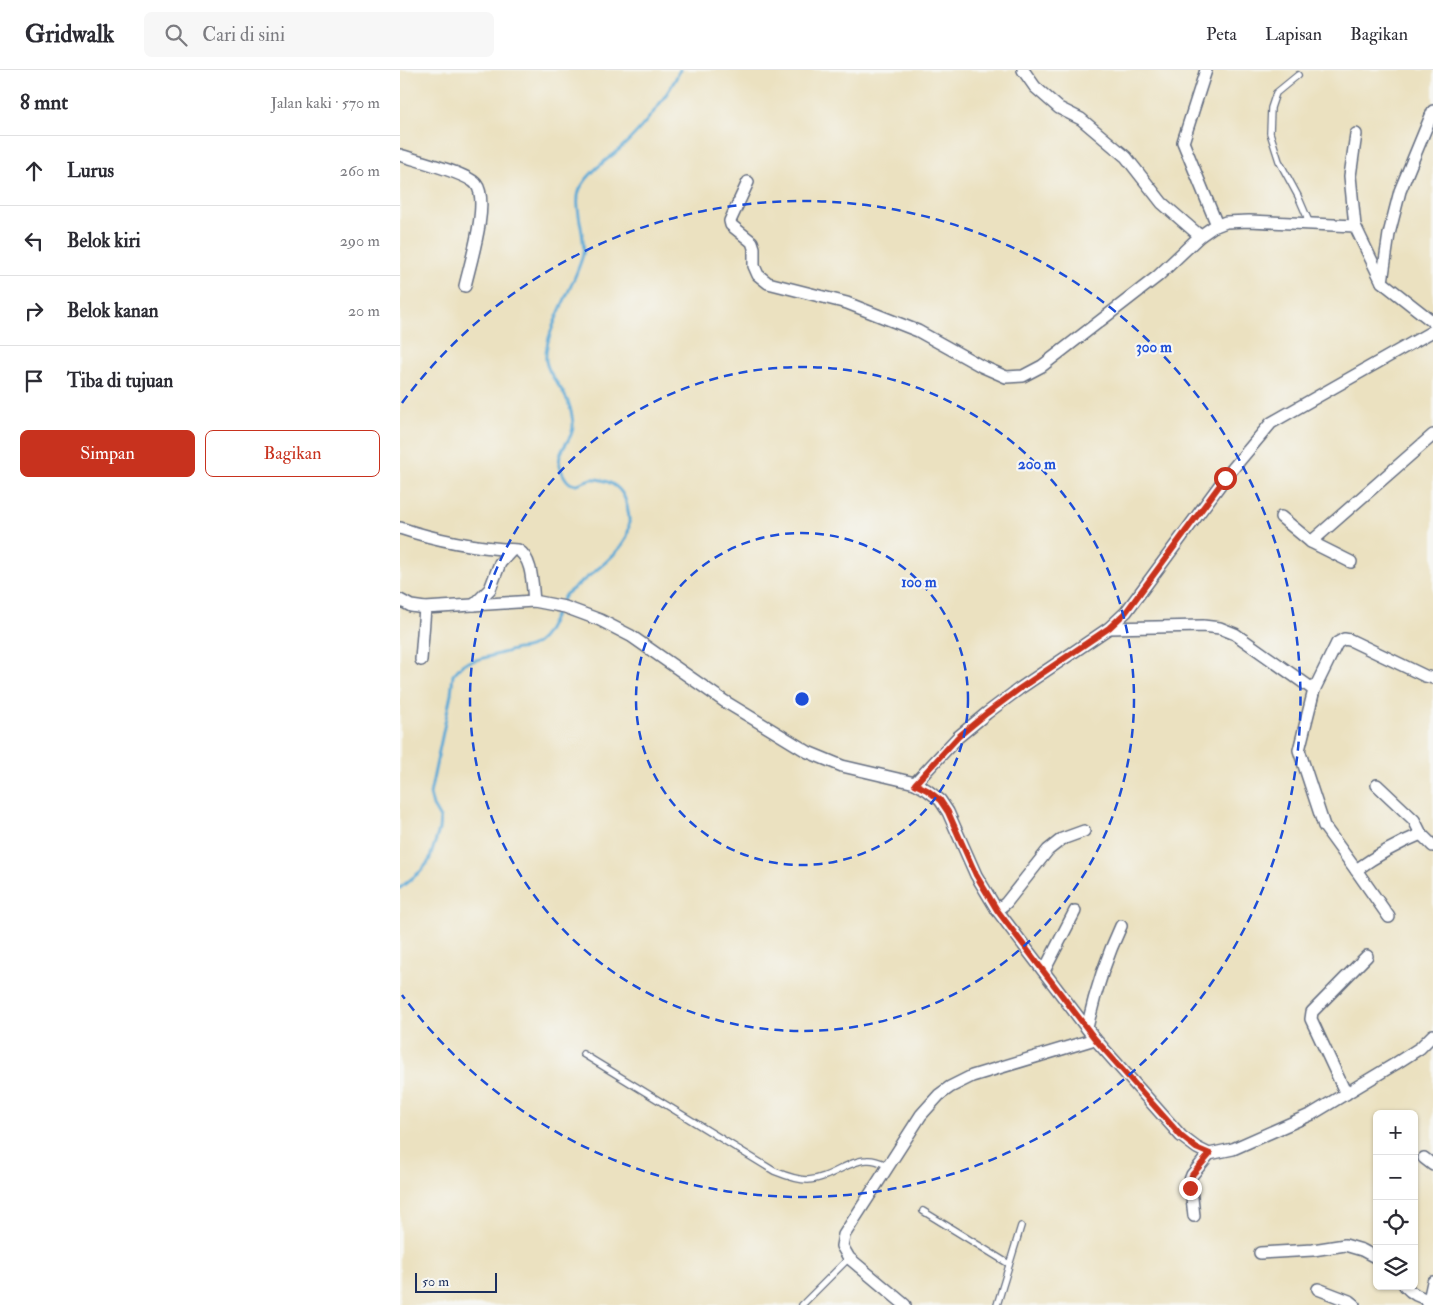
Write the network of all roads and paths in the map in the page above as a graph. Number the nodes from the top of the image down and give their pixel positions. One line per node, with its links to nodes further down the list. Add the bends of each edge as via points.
1 (1023, 70): 11 (street, via 1059,108 1081,120 1126,157 1162,203)
2 (1206, 70): 9 (street, via 1183,142)
3 (1298, 74): 8 (lane, via 1276,93 1270,108 1270,133 1279,161)
4 (1433, 111): 12 (street, via 1400,191)
5 (1356, 134): 10 (street, via 1350,176)
6 (400, 155): 13 (street, via 463,176 476,184 482,197 481,215)
7 (748, 182): 11 (street, via 731,216 731,226 752,242 754,266 758,275 768,283 848,303 918,331 1006,377 1023,376 1042,366 1158,276)
8 (1310, 224): 9 (street, via 1249,221); 10 (street)
9 (1217, 225): 11 (street)
10 (1355, 226): 12 (street)
11 (1200, 236)
12 (1382, 282): 14 (street)
13 (465, 286)
14 (1433, 322)
15 (1433, 331): 26 (street, via 1271,423 1225,478 1126,612)
16 (1433, 435): 19 (street)
17 (1281, 517): 19 (street)
18 (400, 528): 20 (street, via 473,547)
19 (1311, 542): 21 (street)
20 (512, 550): 23 (street, via 523,553 529,565); 24 (street, via 500,563 490,589)
21 (1351, 562)
22 (400, 600): 25 (street)
23 (534, 601): 24 (street); 30 (street, via 565,607 631,636 724,700 808,752 842,766)
24 (474, 605): 25 (street)
25 (425, 608): 27 (street)
26 (1109, 628): 29 (street, via 1220,628 1235,634); 30 (street, via 987,713 958,737)
27 (421, 660)
28 (1433, 678): 29 (street, via 1344,639 1337,644)
29 (1314, 690): 35 (street, via 1299,750 1324,826)
30 (915, 784): 36 (street, via 934,795 948,812 976,875)
31 (1377, 785): 33 (street, via 1414,820)
32 (1084, 832): 36 (street, via 1062,840 1048,850)
33 (1421, 834): 34 (street); 35 (street, via 1376,855)
34 (1433, 846)
35 (1356, 870): 38 (street)
36 (997, 910): 41 (street)
37 (1075, 911): 41 (street)
38 (1389, 917)
39 (1121, 926): 42 (street, via 1100,978)
40 (1367, 956): 46 (street, via 1312,1012 1312,1019)
41 (1044, 971): 42 (street)
42 (1087, 1028): 44 (street)
43 (1433, 1035): 46 (street, via 1420,1048)
44 (1095, 1039): 47 (street, via 1181,1136); 48 (street, via 972,1076 950,1086 921,1115)
45 (583, 1054): 48 (lane, via 783,1175 807,1180 828,1176 866,1160 877,1160)
46 (1346, 1094): 47 (street, via 1267,1135 1234,1149)
47 (1210, 1154): 50 (street, via 1190,1180)
48 (889, 1166): 54 (street, via 844,1235 842,1246)
49 (923, 1211): 55 (lane)
50 (1194, 1216)
51 (1021, 1226): 55 (lane)
52 (1260, 1253): 53 (street, via 1345,1245)
53 (1373, 1256)
54 (849, 1258): 60 (lane); 61 (street)
55 (1009, 1264): 62 (lane)
56 (1433, 1282): 59 (street)
57 (1318, 1289): 63 (street)
58 (1409, 1290): 59 (street)
59 (1428, 1302)
60 (802, 1305)
61 (905, 1305)
62 (997, 1305)
63 (1354, 1305)

